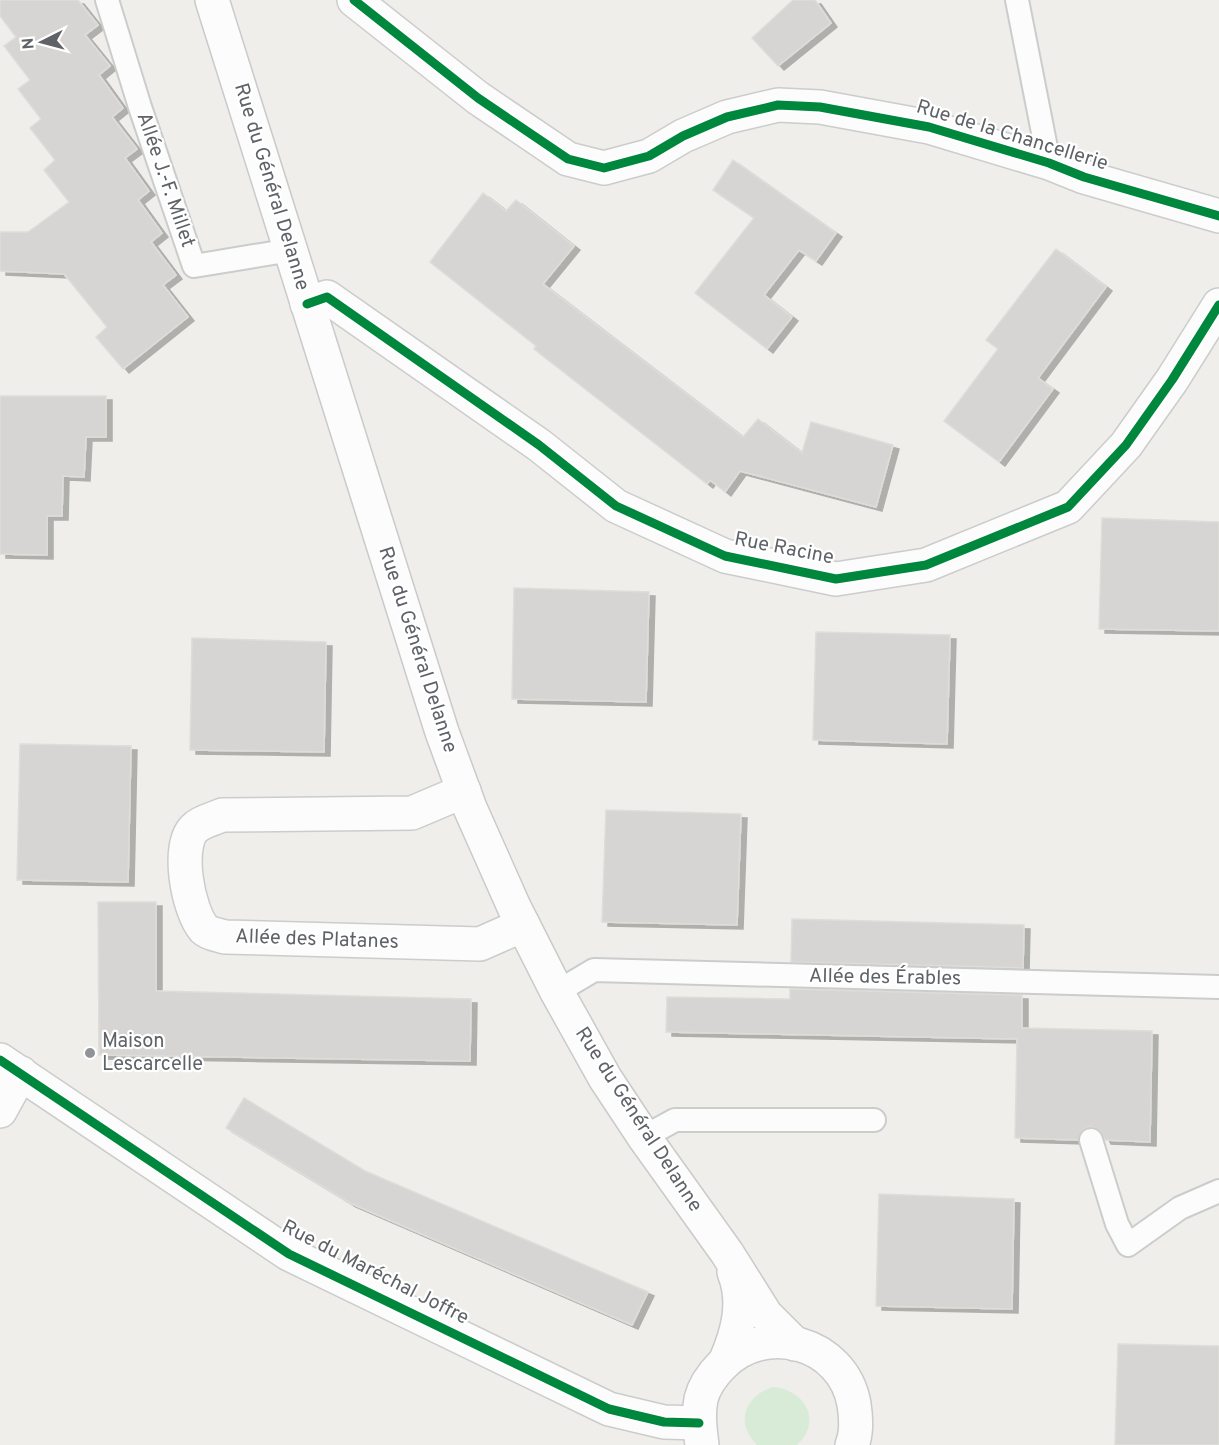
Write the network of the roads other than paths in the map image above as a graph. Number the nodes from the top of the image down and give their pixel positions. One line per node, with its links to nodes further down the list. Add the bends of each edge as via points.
1 (108, 0): 7 (lane, Allée J.-F. Millet, via 194,266)
2 (212, 0): 7 (street, Rue du Général Delanne)
3 (354, 0): 5 (street, Rue de la Chancellerie, via 478,98 568,159 595,166 604,168 649,156 728,117 778,105 820,107 929,128)
4 (1017, 0): 5 (lane)
5 (1049, 163): 6 (street, Rue de la Chancellerie)
6 (1219, 216)
7 (291, 250): 8 (street, Rue du Général Delanne)
8 (307, 304): 9 (street, Rue Racine, via 327,297 539,445 616,506 724,556 836,579 926,565 1068,507 1126,445); 10 (street, Rue du Général Delanne)
9 (1219, 305)
10 (464, 791): 11 (street, Rue du Général Delanne); 11 (street, Allée des Platanes, via 412,813 222,815 195,827 186,845 187,890 196,918 206,931 225,937 480,944)
11 (523, 925): 13 (street, Rue du Général Delanne)
12 (1219, 987): 13 (lane, Allée des Érables, via 594,970)
13 (557, 992): 17 (street, Rue du Général Delanne, via 605,1078)
14 (11, 1066): 15 (street); 24 (street, Rue du Maréchal Joffre, via 290,1254 609,1409)
15 (0, 1111)
16 (874, 1120): 17 (lane, via 675,1120)
17 (644, 1137): 20 (street, Rue du Général Delanne)
18 (1091, 1140): 19 (lane, via 1117,1224 1128,1245 1180,1208)
19 (1219, 1191)
20 (727, 1253): 21 (street, Rue du Général Delanne, via 766,1315); 22 (street, Rue du Général Delanne, via 740,1298 736,1336)
21 (795, 1344): 22 (street, via 754,1344); 23 (street, via 825,1356 841,1373)
22 (725, 1362): 24 (street, via 713,1374 701,1397)
23 (852, 1394): 25 (street, via 856,1417); 26 (street)
24 (700, 1434)
25 (852, 1445)
26 (873, 1445)

